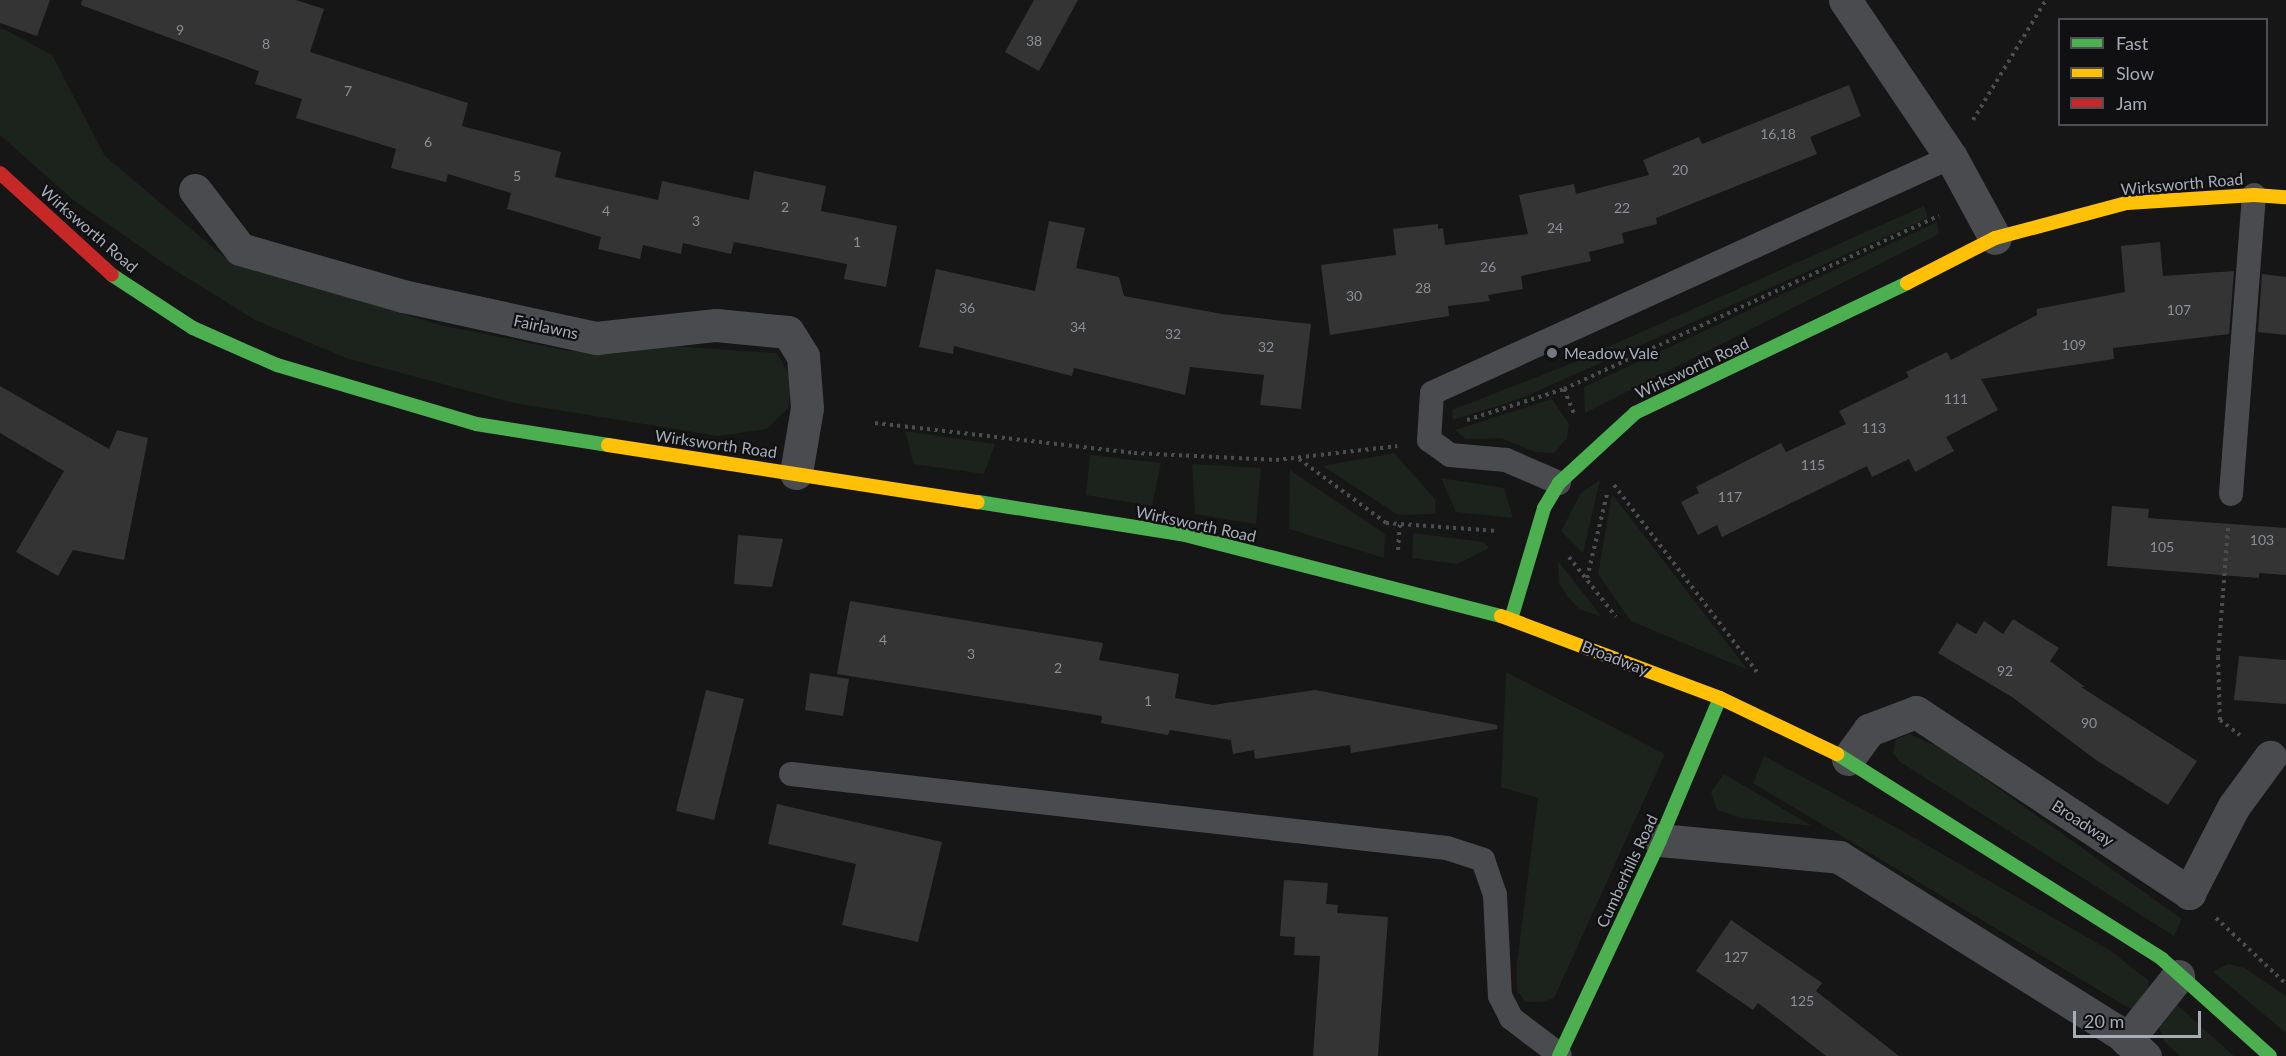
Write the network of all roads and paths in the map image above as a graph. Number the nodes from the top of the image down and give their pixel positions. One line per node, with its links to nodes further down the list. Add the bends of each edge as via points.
1 (1845, 0): 3 (street)
2 (2046, 0): 3 (path)
3 (1951, 157): 8 (street); 12 (lane, via 1432,393)
4 (0, 173): 15 (main road, Wirksworth Road, via 114,276 193,328 277,365 476,424)
5 (195, 190): 15 (street, Fairlawns, via 240,249 403,296 596,338 716,325 788,332 803,356 807,408)
6 (2254, 195): 7 (main road, Wirksworth Road); 9 (main road, Wirksworth Road, via 2127,202); 17 (lane)
7 (2286, 197)
8 (1974, 200): 9 (street); 10 (path)
9 (1995, 238): 13 (main road, Wirksworth Road, via 1816,329 1635,413)
10 (1564, 389): 12 (path, via 1443,428); 13 (path)
11 (875, 423): 14 (path, via 1134,453)
12 (1429, 440): 14 (path); 16 (lane, via 1450,455 1506,460)
13 (1590, 451): 16 (main road, Wirksworth Road)
14 (1299, 458): 18 (path, via 1386,523 1509,532)
15 (795, 473): 20 (main road, Wirksworth Road, via 1181,534)
16 (1559, 483): 18 (main road, Wirksworth Road, via 1544,508)
17 (2231, 494): 24 (path, via 2218,657 2220,720)
18 (1535, 538): 19 (path, via 1571,557); 20 (main road, Wirksworth Road)
19 (1587, 579): 21 (path, via 1620,621); 23 (path, via 1610,479 1757,671)
20 (1511, 619): 21 (main road, Broadway)
21 (1611, 656): 22 (main road, Broadway)
22 (1720, 698): 23 (main road, Broadway); 27 (main road, Cumberhills Road)
23 (1741, 708): 25 (main road, Broadway)
24 (2270, 757): 28 (street, via 2234,806)
25 (1848, 759): 28 (street, Broadway, via 1869,730 1916,712); 29 (main road, Broadway, via 2097,916 2162,959)
26 (791, 774): 32 (lane, via 1447,848 1483,860 1495,895 1500,996 1511,1018)
27 (1660, 840): 31 (street, via 1839,857); 32 (main road, Cumberhills Road)
28 (2189, 893): 30 (path)
29 (2178, 976): 31 (street); 33 (main road, Broadway)
30 (2286, 984)
31 (2136, 1048)
32 (1560, 1055)
33 (2270, 1056)

